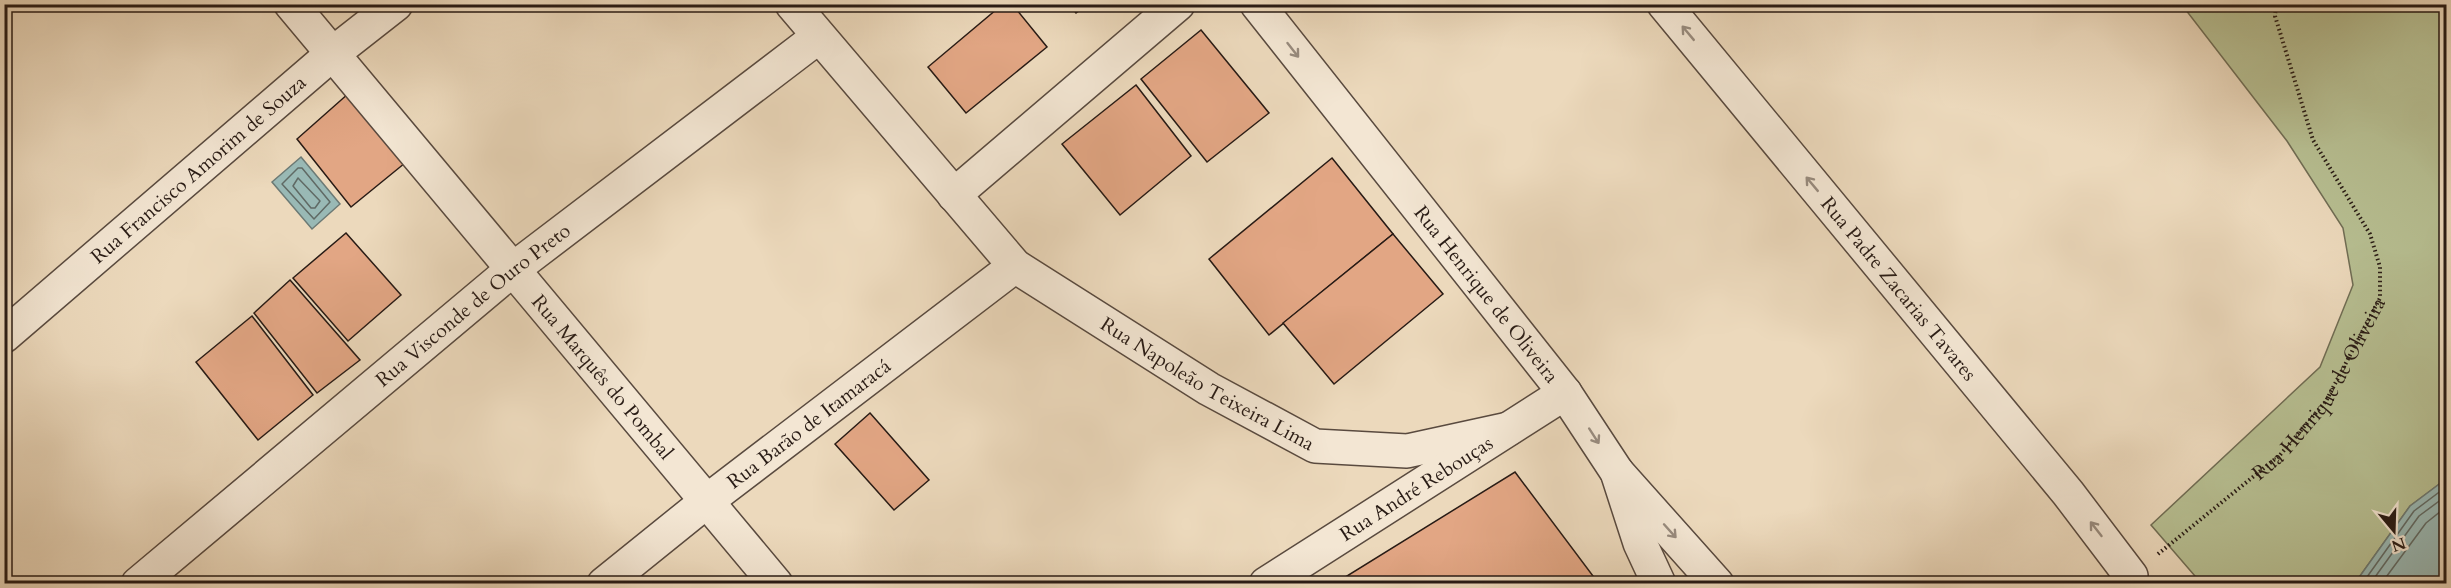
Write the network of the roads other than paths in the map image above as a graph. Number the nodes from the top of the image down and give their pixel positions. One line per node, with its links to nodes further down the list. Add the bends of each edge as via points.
1 (291, 4): 8 (street, Rua Marquês do Pombal)
2 (396, 4): 8 (street, Rua Francisco Amorim de Souza)
3 (792, 4): 7 (street, Rua Napoleão Teixeira Lima)
4 (1178, 4): 9 (street)
5 (1257, 4): 13 (street, Rua Henrique de Oliveira, one-way to 13)
6 (1664, 4): 17 (street, Rua Padre Zacarias Tavares, one-way to 6, via 2068,493)
7 (818, 37): 9 (street, Rua Napoleão Teixeira Lima); 11 (street, Rua Visconde de Ouro Preto)
8 (331, 55): 11 (street, Rua Marquês do Pombal); 12 (street, Rua Francisco Amorim de Souza)
9 (954, 195): 10 (street, Rua Napoleão Teixeira Lima)
10 (1015, 266): 14 (street, Rua Napoleão Teixeira Lima, via 1209,389 1315,446 1407,451); 16 (street, Rua Barão de Itamaracá)
11 (512, 270): 16 (street, Rua Marquês do Pombal); 18 (street, Rua Visconde de Ouro Preto)
12 (4, 336)
13 (1565, 393): 14 (street, Rua André Rebouças); 15 (street, Rua Henrique de Oliveira, one-way to 15)
14 (1508, 429): 21 (street, Rua André Rebouças)
15 (1617, 472): 22 (street, via 1640,543); 23 (street, Rua Henrique de Oliveira, one-way to 23)
16 (707, 501): 19 (street, Rua Barão de Itamaracá); 20 (street, Rua Marquês do Pombal)
17 (2127, 581)
18 (138, 584)
19 (604, 584)
20 (776, 584)
21 (1266, 584)
22 (1659, 584)
23 (1717, 584)

